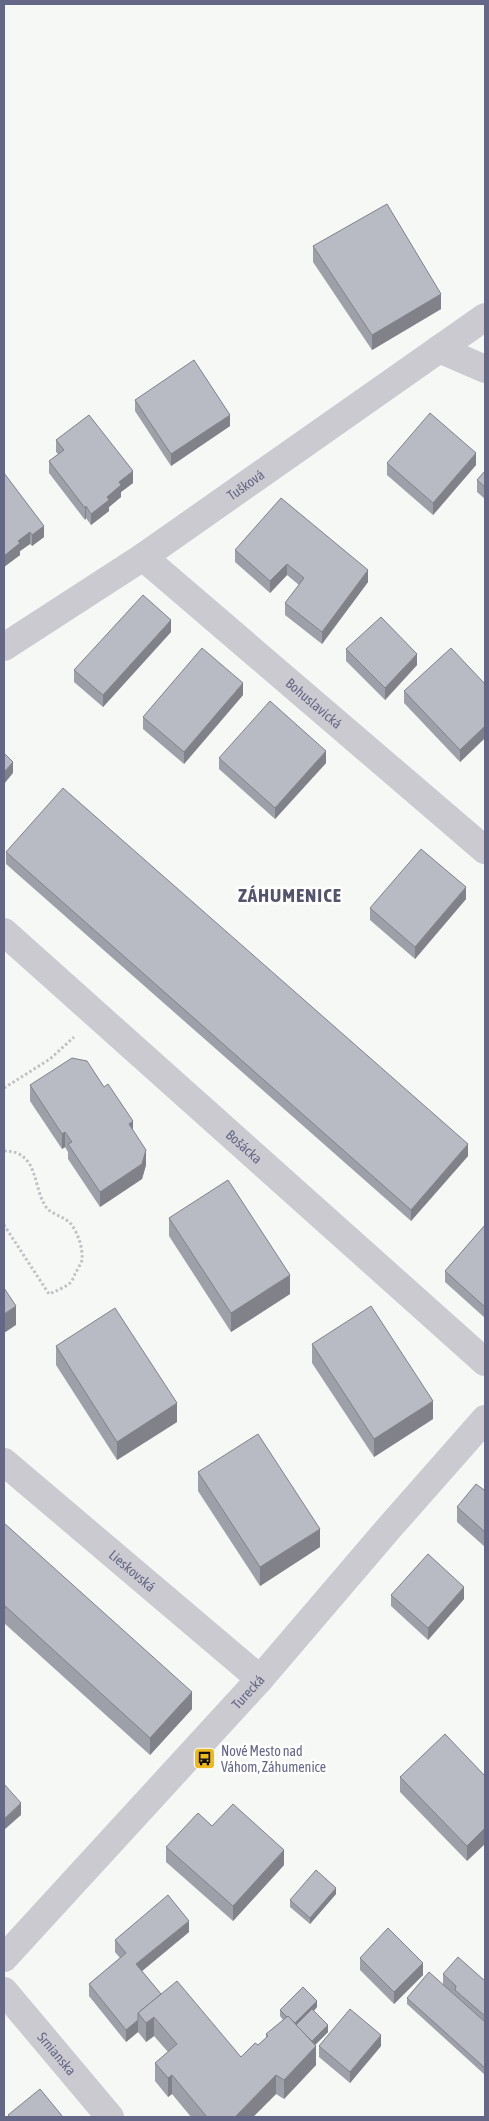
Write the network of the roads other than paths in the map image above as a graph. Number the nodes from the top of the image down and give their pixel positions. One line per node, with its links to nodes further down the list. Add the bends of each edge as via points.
1 (485, 317): 2 (street, Tušková)
2 (439, 349): 3 (street); 4 (street, Tušková)
3 (485, 369)
4 (142, 557): 5 (street, Tušková); 6 (street, Bohuslavická)
5 (4, 647)
6 (485, 850)
7 (4, 932): 8 (street, Bošácka)
8 (485, 1362)
9 (485, 1419): 11 (street, Turecká)
10 (4, 1462): 11 (street, Lieskovská)
11 (260, 1680): 12 (street, Turecká)
12 (4, 1958)
13 (4, 1991): 14 (street, Srnianska)
14 (110, 2117)

